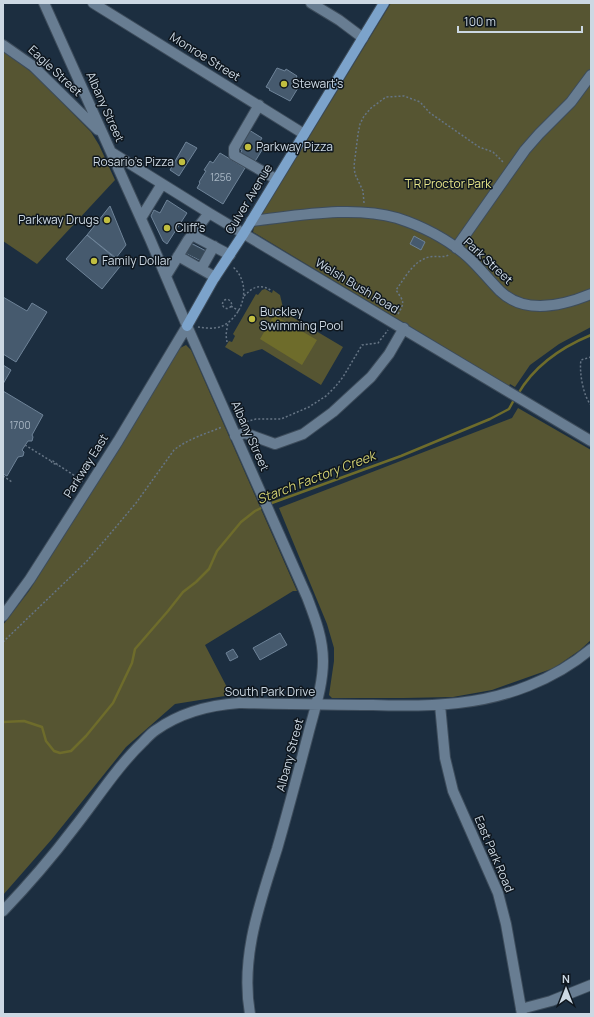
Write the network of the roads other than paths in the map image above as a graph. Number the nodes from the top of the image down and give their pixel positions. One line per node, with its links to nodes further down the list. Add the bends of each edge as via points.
1 (44, 3): 10 (street, Albany Street)
2 (92, 3): 8 (street, Monroe Street)
3 (311, 3): 5 (street)
4 (384, 3): 5 (main road, Culver Avenue)
5 (363, 38): 9 (main road, Culver Avenue)
6 (3, 45): 10 (street, Eagle Street, via 33,66)
7 (591, 75): 19 (street, via 571,102 539,134 512,168)
8 (259, 105): 9 (street, Monroe Street); 12 (street, via 233,152 234,155)
9 (304, 134): 12 (main road, Culver Avenue)
10 (103, 136): 11 (street, Albany Street)
11 (111, 152): 13 (street, Welsh Bush Road); 15 (street, Albany Street)
12 (276, 179): 16 (main road, Culver Avenue)
13 (162, 184): 14 (street, Welsh Bush Road); 15 (street)
14 (209, 212): 17 (street, Welsh Bush Road); 18 (street)
15 (141, 218): 22 (street, Albany Street)
16 (251, 221): 17 (main road, Culver Avenue); 19 (street, Park Street, via 341,212 376,214 396,218 418,227)
17 (244, 233): 20 (main road, Culver Avenue); 26 (street, Welsh Bush Road)
18 (202, 243): 20 (street); 21 (street); 21 (street)
19 (456, 248): 24 (street, Park Street, via 500,291 512,300 526,305 560,304)
20 (230, 255): 23 (main road, Culver Avenue)
21 (191, 261): 22 (street); 23 (street)
22 (166, 276): 25 (street, Albany Street)
23 (215, 277): 25 (main road, Culver Avenue)
24 (591, 294)
25 (187, 326): 27 (street, Albany Street); 29 (street, Parkway East, via 30,579)
26 (404, 328): 27 (street, via 371,378 333,412 303,434 275,444); 28 (street, Welsh Bush Road)
27 (237, 431): 31 (street, Albany Street, via 318,627 323,662)
28 (591, 441)
29 (4, 613)
30 (591, 649): 32 (street, South Park Drive, via 558,672 525,688)
31 (316, 704): 32 (street, South Park Drive); 33 (street, South Park Drive, via 227,704 196,711 155,731 132,752 74,828); 36 (street, Albany Street, via 249,948 247,981)
32 (440, 705): 35 (street, East Park Road, via 445,758 453,792 498,893)
33 (3, 911)
34 (591, 985): 35 (street)
35 (522, 1012)
36 (250, 1014)

